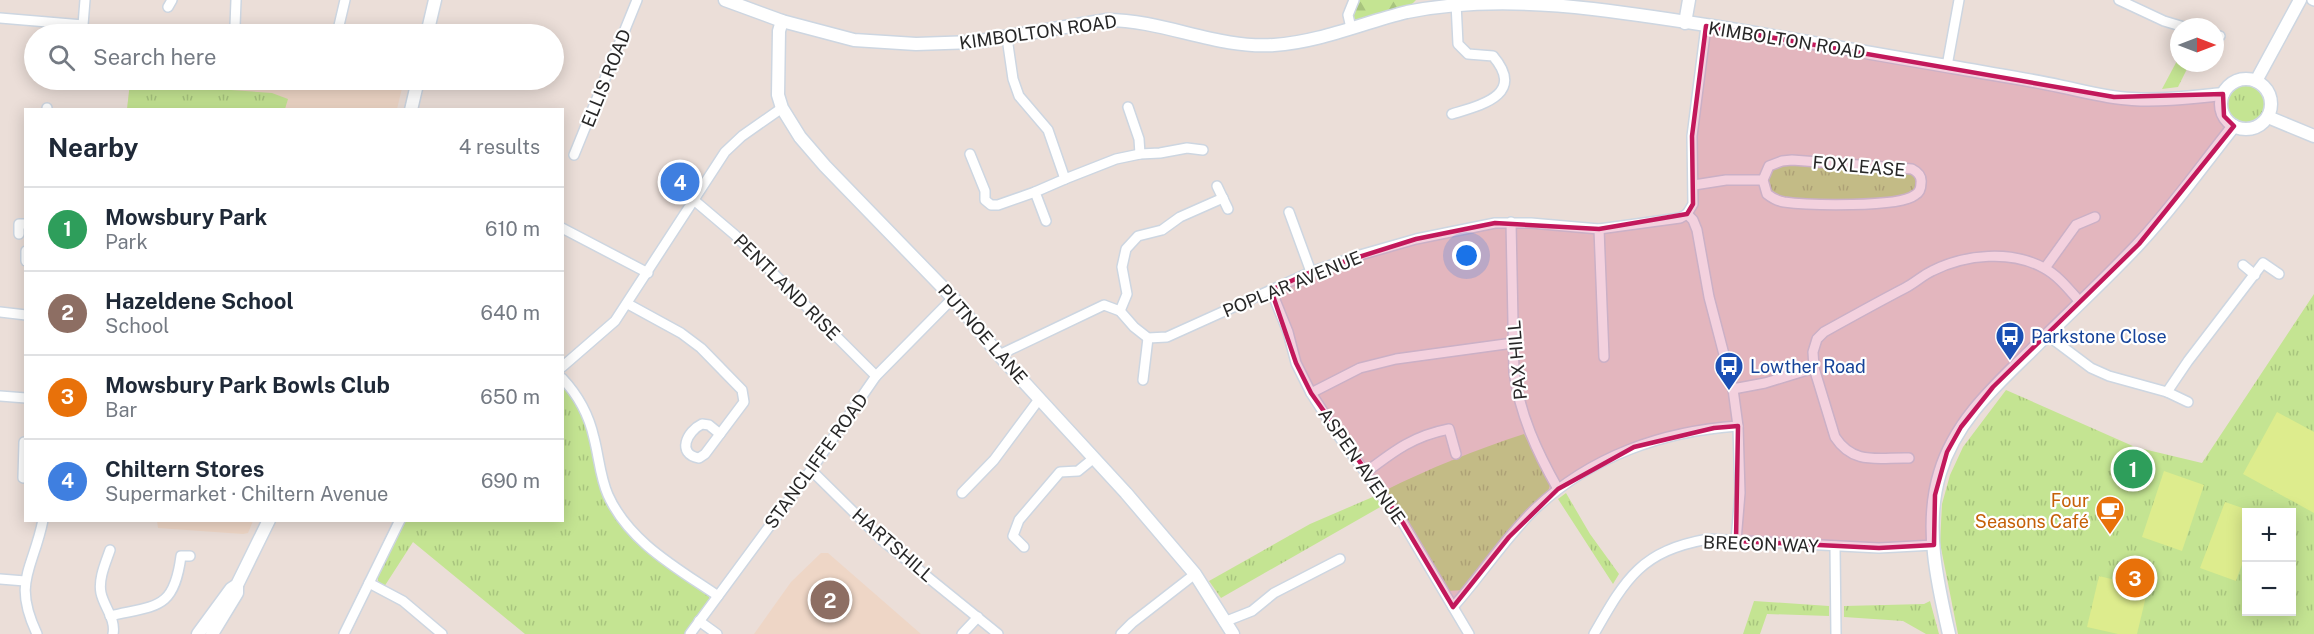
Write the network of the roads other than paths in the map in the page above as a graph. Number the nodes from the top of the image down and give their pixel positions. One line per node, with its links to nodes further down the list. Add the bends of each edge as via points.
1 (85, 0): 20 (street)
2 (236, 0): 21 (street)
3 (345, 0): 22 (street)
4 (435, 0): 23 (street)
5 (637, 0): 41 (street, ELLIS ROAD)
6 (726, 0): 16 (street, KIMBOLTON ROAD)
7 (1354, 0): 25 (street, via 1348,15)
8 (1689, 0): 18 (street)
9 (1959, 0): 27 (street)
10 (2119, 0): 14 (street)
11 (2144, 0): 14 (street)
12 (2300, 0): 28 (street)
13 (1456, 3): 18 (street, KIMBOLTON ROAD, via 1561,6); 25 (street, KIMBOLTON ROAD); 34 (street, via 1458,44 1468,54 1493,56 1505,75 1497,97)
14 (2140, 10): 17 (street)
15 (0, 18): 19 (street)
16 (782, 21): 26 (street, KIMBOLTON ROAD, via 854,40 942,44); 33 (street, PUTNOE LANE, via 777,79)
17 (2170, 22)
18 (1685, 23): 24 (street, KIMBOLTON ROAD)
19 (71, 24)
20 (83, 24)
21 (235, 24)
22 (339, 24)
23 (429, 24)
24 (1706, 26): 27 (street, KIMBOLTON ROAD); 44 (street, via 1692,136)
25 (1351, 28): 26 (street, KIMBOLTON ROAD, via 1304,41 1257,46 1231,44 1127,20)
26 (1007, 38): 42 (street, via 1019,96 1048,129)
27 (1947, 66): 30 (street, KIMBOLTON ROAD, via 2134,100)
28 (2256, 81): 30 (street, via 2241,79); 35 (street, via 2271,99)
29 (416, 90): 32 (street)
30 (2223, 94): 36 (street, via 2224,116)
31 (1128, 107): 39 (street)
32 (411, 108)
33 (782, 108): 48 (street, via 725,152); 66 (street, PUTNOE LANE, via 825,166)
34 (1452, 114)
35 (2268, 117): 36 (street, via 2250,129); 37 (street)
36 (2234, 126): 67 (street, via 2139,244)
37 (2314, 136)
38 (1203, 150): 39 (street)
39 (1140, 153): 42 (street)
40 (970, 154): 46 (street, via 985,200 991,205)
41 (574, 155)
42 (1065, 179): 46 (street)
43 (1763, 180): 43 (street, FOXLEASE, via 1769,166 1782,160 1906,168 1919,172 1922,180 1917,194 1911,197 1852,205 1782,202 1767,194); 44 (street)
44 (1694, 185): 51 (street, via 1693,204)
45 (1217, 186): 47 (street)
46 (1035, 192): 53 (street)
47 (1222, 198): 49 (street); 69 (street, via 1162,230 1138,236 1126,249 1122,267 1127,294)
48 (695, 201): 62 (street); 79 (street, PENTLAND RISE, via 735,235)
49 (1228, 209)
50 (1289, 212): 61 (street)
51 (1687, 214): 57 (street, POPLAR AVENUE); 82 (street, via 1697,230 1709,297)
52 (2095, 217): 60 (street, via 2074,221)
53 (1046, 221)
54 (1511, 222): 57 (street, POPLAR AVENUE); 61 (street, POPLAR AVENUE, via 1416,239); 74 (street, PAX HILL)
55 (24, 224): 58 (street, via 19,224)
56 (564, 229): 62 (street)
57 (1599, 229): 76 (street)
58 (19, 234)
59 (2243, 266): 64 (street)
60 (2045, 268): 67 (street); 78 (street, via 2025,259 2004,256 1963,260 1931,271 1824,332 1813,352)
61 (1311, 272): 65 (street, POPLAR AVENUE)
62 (648, 273): 68 (street)
63 (2279, 274): 64 (street, via 2263,264)
64 (2255, 275): 83 (street)
65 (1271, 290): 73 (street, POPLAR AVENUE, via 1167,337); 84 (street, ASPEN AVENUE, via 1296,363)
66 (953, 298): 75 (street, PUTNOE LANE); 79 (street, STANCLIFFE ROAD)
67 (2081, 303): 72 (street)
68 (628, 304): 77 (street, via 606,331); 90 (street, via 688,338 742,390 744,402)
69 (1120, 310): 73 (street); 75 (street, via 1104,304)
70 (0, 312): 71 (street)
71 (24, 315)
72 (2047, 335): 83 (street, via 2091,368); 104 (street, via 1978,403 1947,452 1935,495)
73 (1148, 338): 81 (street)
74 (1513, 343): 84 (street, via 1396,358 1360,368); 98 (street, PAX HILL, via 1521,411)
75 (999, 355): 87 (street, PUTNOE LANE)
76 (1604, 357)
77 (564, 365)
78 (1814, 368): 82 (street); 94 (street, via 1841,447 1864,458)
79 (876, 376): 95 (street, STANCLIFFE ROAD)
80 (564, 380): 115 (street, via 585,411 608,494 617,512 645,544)
81 (1143, 380)
82 (1733, 389): 89 (street)
83 (2167, 392): 88 (street)
84 (1311, 393): 96 (street, ASPEN AVENUE)
85 (0, 396): 86 (street)
86 (24, 398)
87 (1040, 398): 93 (street, PUTNOE LANE); 99 (street, via 994,460)
88 (2188, 402)
89 (1738, 426): 98 (street, via 1646,443 1605,460); 103 (street, via 1740,493)
90 (720, 434)
91 (24, 442): 97 (street)
92 (1456, 454): 96 (street, via 1449,429 1429,433 1401,446)
93 (1094, 458): 106 (street, via 1078,471 1060,472 1018,520 1013,536); 110 (street, PUTNOE LANE)
94 (1909, 459)
95 (811, 470): 115 (street, STANCLIFFE ROAD); 118 (street, HARTSHILL, via 882,540)
96 (1365, 473): 116 (street, ASPEN AVENUE, via 1403,524)
97 (23, 478)
98 (1558, 489): 116 (street, via 1509,537)
99 (962, 493)
100 (43, 522): 112 (street)
101 (268, 522): 114 (street)
102 (399, 522): 113 (street)
103 (1736, 541): 105 (street, BRECON WAY); 134 (street, BRECON WAY, via 1708,539 1688,543 1645,562 1624,584)
104 (1934, 545): 105 (street, BRECON WAY); 136 (street)
105 (1835, 546): 135 (street)
106 (1024, 547)
107 (110, 550): 117 (street, via 101,580)
108 (190, 556): 117 (street, via 181,556 176,584 166,598 155,605)
109 (1340, 559): 120 (street, via 1274,593 1252,611)
110 (1195, 574): 120 (street, PUTNOE LANE); 131 (street)
111 (0, 579): 112 (street)
112 (25, 581): 121 (street, via 25,596)
113 (369, 583): 125 (street); 126 (street, via 403,601)
114 (237, 585): 123 (street); 124 (street, via 237,593)
115 (718, 596): 119 (street, STANCLIFFE ROAD)
116 (1453, 607): 133 (street, ASPEN AVENUE)
117 (110, 616): 122 (street)
118 (978, 617): 129 (street); 130 (street, HARTSHILL)
119 (699, 621): 127 (street, STANCLIFFE ROAD); 128 (street)
120 (1224, 622): 132 (street, PUTNOE LANE)
121 (37, 634)
122 (113, 634)
123 (198, 634)
124 (212, 634)
125 (344, 634)
126 (442, 634)
127 (690, 634)
128 (717, 634)
129 (963, 634)
130 (998, 634)
131 (1121, 634)
132 (1233, 634)
133 (1469, 634)
134 (1594, 634)
135 (1836, 634)
136 (1949, 634)

